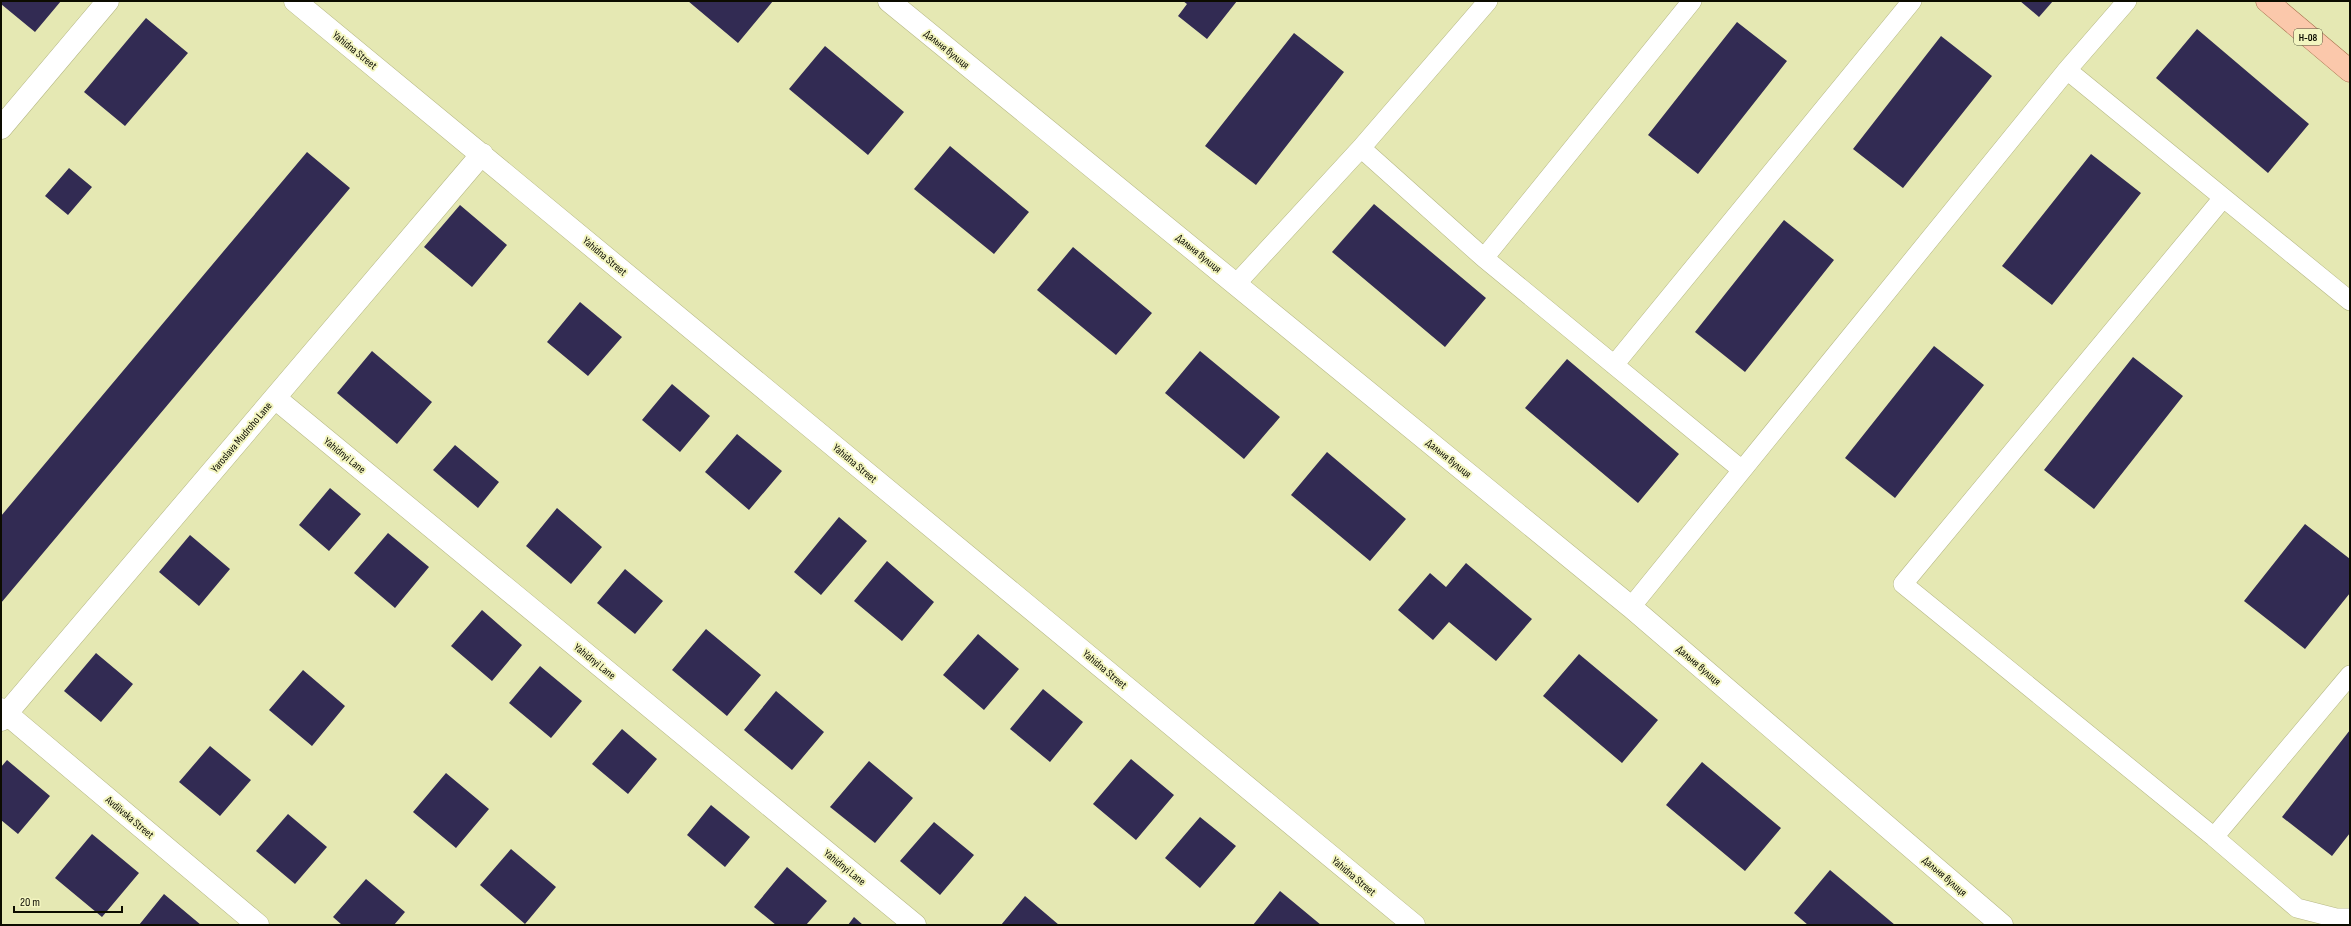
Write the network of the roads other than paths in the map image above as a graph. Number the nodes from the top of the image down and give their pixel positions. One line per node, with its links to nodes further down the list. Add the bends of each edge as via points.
1 (108, 1): 11 (street)
2 (295, 1): 13 (street, Yahidna Street)
3 (889, 1): 16 (street, Дальня вулиця)
4 (1488, 1): 12 (lane)
5 (1692, 1): 15 (lane)
6 (1912, 1): 18 (lane)
7 (2127, 1): 9 (lane)
8 (2267, 1): 10 (main road, Н-08)
9 (2067, 70): 14 (lane); 20 (lane)
10 (2350, 72)
11 (1, 128)
12 (1361, 148): 15 (lane); 16 (lane)
13 (482, 154): 19 (street, Yaroslava Mudroho Lane); 29 (street, Yahidna Street)
14 (2223, 198): 17 (lane); 24 (lane, via 1903,584)
15 (1484, 258): 18 (lane)
16 (1236, 284): 21 (street, Дальня вулиця)
17 (2350, 301)
18 (1614, 365): 20 (lane)
19 (275, 398): 23 (street, Yaroslava Mudroho Lane); 28 (street, Yahidnyi Lane)
20 (1742, 470): 21 (lane)
21 (1631, 607): 30 (street, Дальня вулиця)
22 (2350, 675): 24 (lane)
23 (3, 714): 27 (street, Avdiivska Street)
24 (2214, 837): 25 (lane)
25 (2297, 908): 26 (lane, via 2336,918); 31 (lane)
26 (2350, 918)
27 (258, 925)
28 (915, 925)
29 (1414, 925)
30 (2002, 925)
31 (2306, 925)

